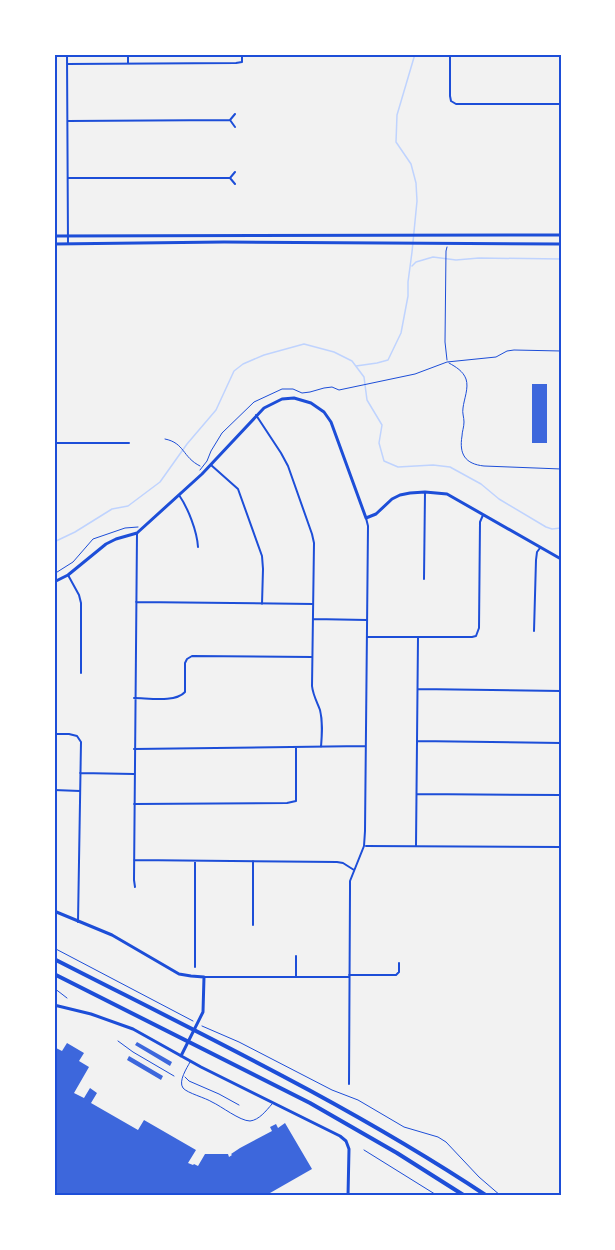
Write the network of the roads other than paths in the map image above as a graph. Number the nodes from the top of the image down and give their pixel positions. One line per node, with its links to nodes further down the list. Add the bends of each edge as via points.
1 (68, 54): 6 (street)
2 (128, 54): 5 (street)
3 (242, 54): 5 (street, via 242,62)
4 (450, 54): 7 (street, via 450,96 456,104)
5 (128, 63): 6 (street)
6 (68, 64): 10 (street)
7 (561, 104)
8 (235, 114): 9 (street)
9 (230, 120): 10 (street); 11 (street)
10 (67, 121): 13 (street)
11 (235, 127)
12 (235, 172): 14 (street)
13 (67, 178): 14 (street); 18 (street)
14 (230, 178): 15 (street)
15 (235, 184)
16 (561, 235): 18 (street)
17 (54, 236): 18 (street)
18 (68, 236): 20 (street)
19 (54, 244): 20 (street)
20 (68, 244): 21 (street)
21 (561, 244)
22 (256, 415): 25 (street); 29 (street, via 282,399 294,398 324,412); 39 (street, via 288,466 312,534)
23 (54, 443): 24 (street)
24 (129, 443)
25 (211, 465): 27 (street); 38 (street, via 238,489 262,556)
26 (425, 492): 28 (street, via 447,494); 29 (street, via 400,495); 35 (street)
27 (179, 495): 30 (street); 31 (street)
28 (483, 514): 32 (street); 44 (street, via 476,636)
29 (366, 518): 41 (street)
30 (136, 533): 34 (street, via 106,544); 37 (street)
31 (198, 547)
32 (540, 548): 33 (street); 42 (street, via 536,560)
33 (561, 560)
34 (68, 575): 36 (street); 46 (street, via 81,603)
35 (424, 579)
36 (54, 582)
37 (136, 602): 38 (street); 49 (street)
38 (262, 604): 39 (street)
39 (313, 604): 40 (street)
40 (313, 619): 41 (street); 45 (street)
41 (367, 620): 43 (street)
42 (534, 632)
43 (367, 637): 44 (street); 53 (street)
44 (418, 637): 47 (street)
45 (312, 657): 49 (street, via 192,656 185,663 182,696); 55 (street, via 313,693 322,722)
46 (81, 673)
47 (418, 689): 48 (street); 51 (street)
48 (561, 691)
49 (134, 698): 56 (street)
50 (54, 734): 57 (street, via 77,736 81,742)
51 (417, 741): 52 (street); 61 (street)
52 (561, 742)
53 (365, 746): 55 (street); 64 (street)
54 (296, 747): 55 (street); 56 (street); 63 (street, via 296,801)
55 (321, 747)
56 (134, 749): 58 (street)
57 (80, 774): 58 (street); 60 (street)
58 (134, 774): 63 (street)
59 (54, 790): 60 (street)
60 (80, 791): 73 (street)
61 (416, 794): 62 (street); 65 (street)
62 (561, 795)
63 (134, 804): 67 (street)
64 (364, 846): 65 (street); 70 (street)
65 (416, 846): 66 (street)
66 (561, 847)
67 (134, 860): 68 (street); 71 (street)
68 (195, 861): 69 (street); 78 (street)
69 (253, 861): 70 (street, via 337,862); 74 (street)
70 (354, 870): 80 (street, via 350,881)
71 (135, 887)
72 (54, 910): 73 (street)
73 (78, 922): 81 (street, via 112,935 179,974)
74 (253, 925)
75 (296, 956): 82 (street)
76 (54, 959): 98 (highway, via 307,1089)
77 (399, 963): 80 (street, via 396,975)
78 (195, 967)
79 (54, 974): 97 (highway, via 310,1103)
80 (349, 976): 82 (street); 91 (street)
81 (204, 977): 82 (street); 87 (street, via 204,1007)
82 (296, 977)
83 (54, 988): 84 (lane)
84 (67, 998)
85 (54, 1005): 87 (street, via 127,1026)
86 (118, 1041): 90 (lane)
87 (181, 1056): 88 (street)
88 (190, 1061): 89 (lane); 92 (street)
89 (184, 1075): 92 (lane, via 184,1089 245,1120 258,1117); 93 (lane)
90 (174, 1076)
91 (349, 1084)
92 (273, 1103): 95 (street, via 346,1141)
93 (238, 1105)
94 (364, 1150): 96 (lane)
95 (348, 1196)
96 (438, 1196)
97 (465, 1196)
98 (488, 1196)

